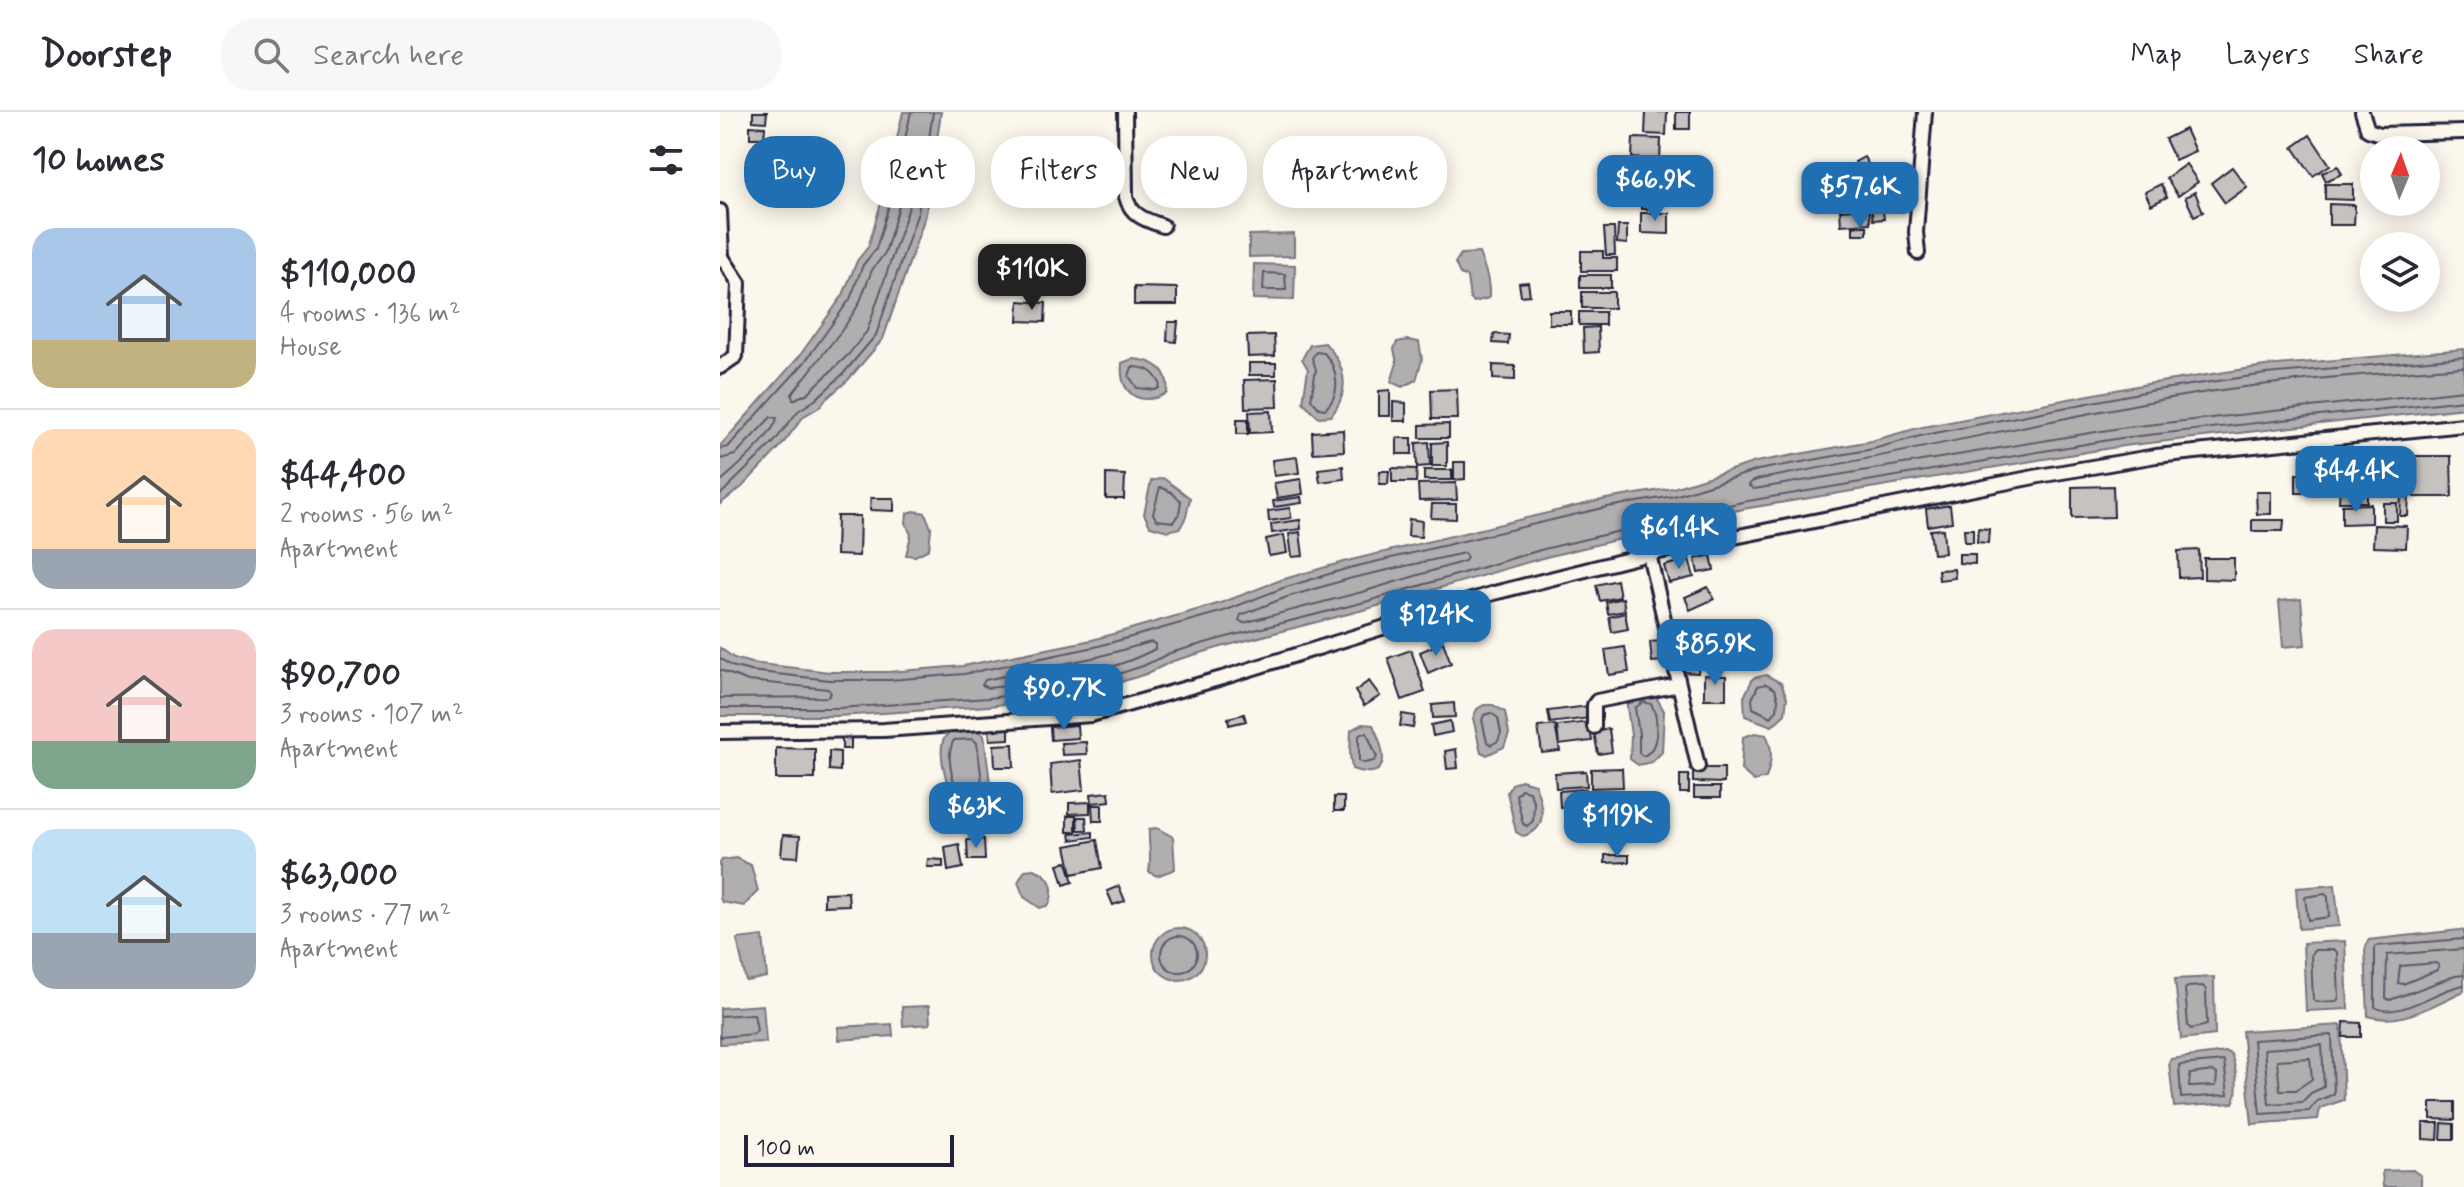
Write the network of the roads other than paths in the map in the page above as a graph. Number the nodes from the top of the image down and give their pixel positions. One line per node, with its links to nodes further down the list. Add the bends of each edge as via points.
1 (1125, 112): 6 (street, via 1129,208)
2 (1925, 112): 7 (street)
3 (2362, 112): 4 (street, via 2368,130 2380,134)
4 (2464, 132)
5 (720, 211): 8 (street, via 722,257 739,283 736,356)
6 (1163, 226)
7 (1918, 253)
8 (720, 367)
9 (2464, 425): 10 (street, via 2099,465)
10 (1649, 554): 11 (street); 13 (street, via 1494,593 1091,715 884,730)
11 (1679, 685): 12 (street, via 1599,700 1594,705); 14 (street)
12 (1594, 727)
13 (720, 732)
14 (1698, 766)

